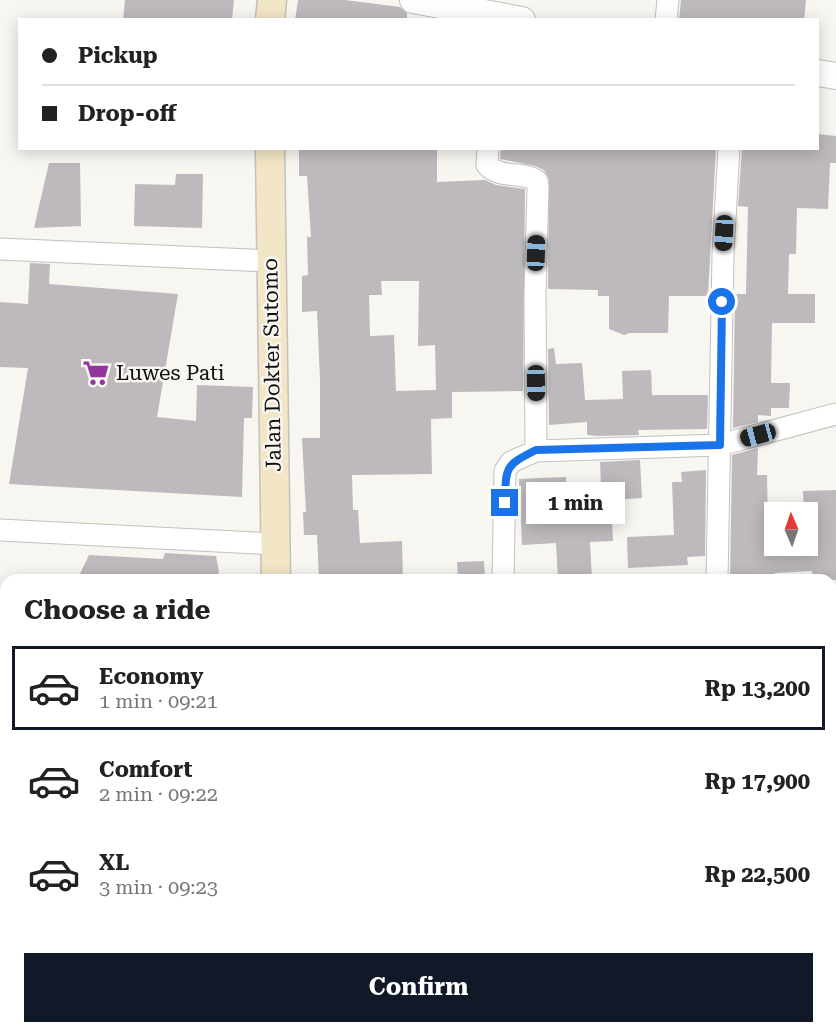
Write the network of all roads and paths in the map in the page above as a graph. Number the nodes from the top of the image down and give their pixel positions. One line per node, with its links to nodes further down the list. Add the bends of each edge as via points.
1 (272, 0): 4 (main road)
2 (413, 0): 5 (street)
3 (668, 0): 6 (street)
4 (270, 18)
5 (507, 18)
6 (666, 18)
7 (819, 73): 8 (street)
8 (836, 76)
9 (270, 150): 13 (main road, Jalan Dokter Sutomo)
10 (488, 150): 16 (street, via 487,165 494,172 537,181)
11 (729, 150): 15 (street)
12 (0, 249): 13 (street)
13 (270, 261): 18 (main road, Jalan Dokter Sutomo)
14 (836, 414): 15 (street)
15 (720, 445): 16 (street); 21 (street)
16 (536, 450): 20 (street, via 511,462 505,471)
17 (0, 530): 18 (street)
18 (273, 544): 19 (main road, Jalan Dokter Sutomo)
19 (276, 574)
20 (503, 574)
21 (717, 574)

